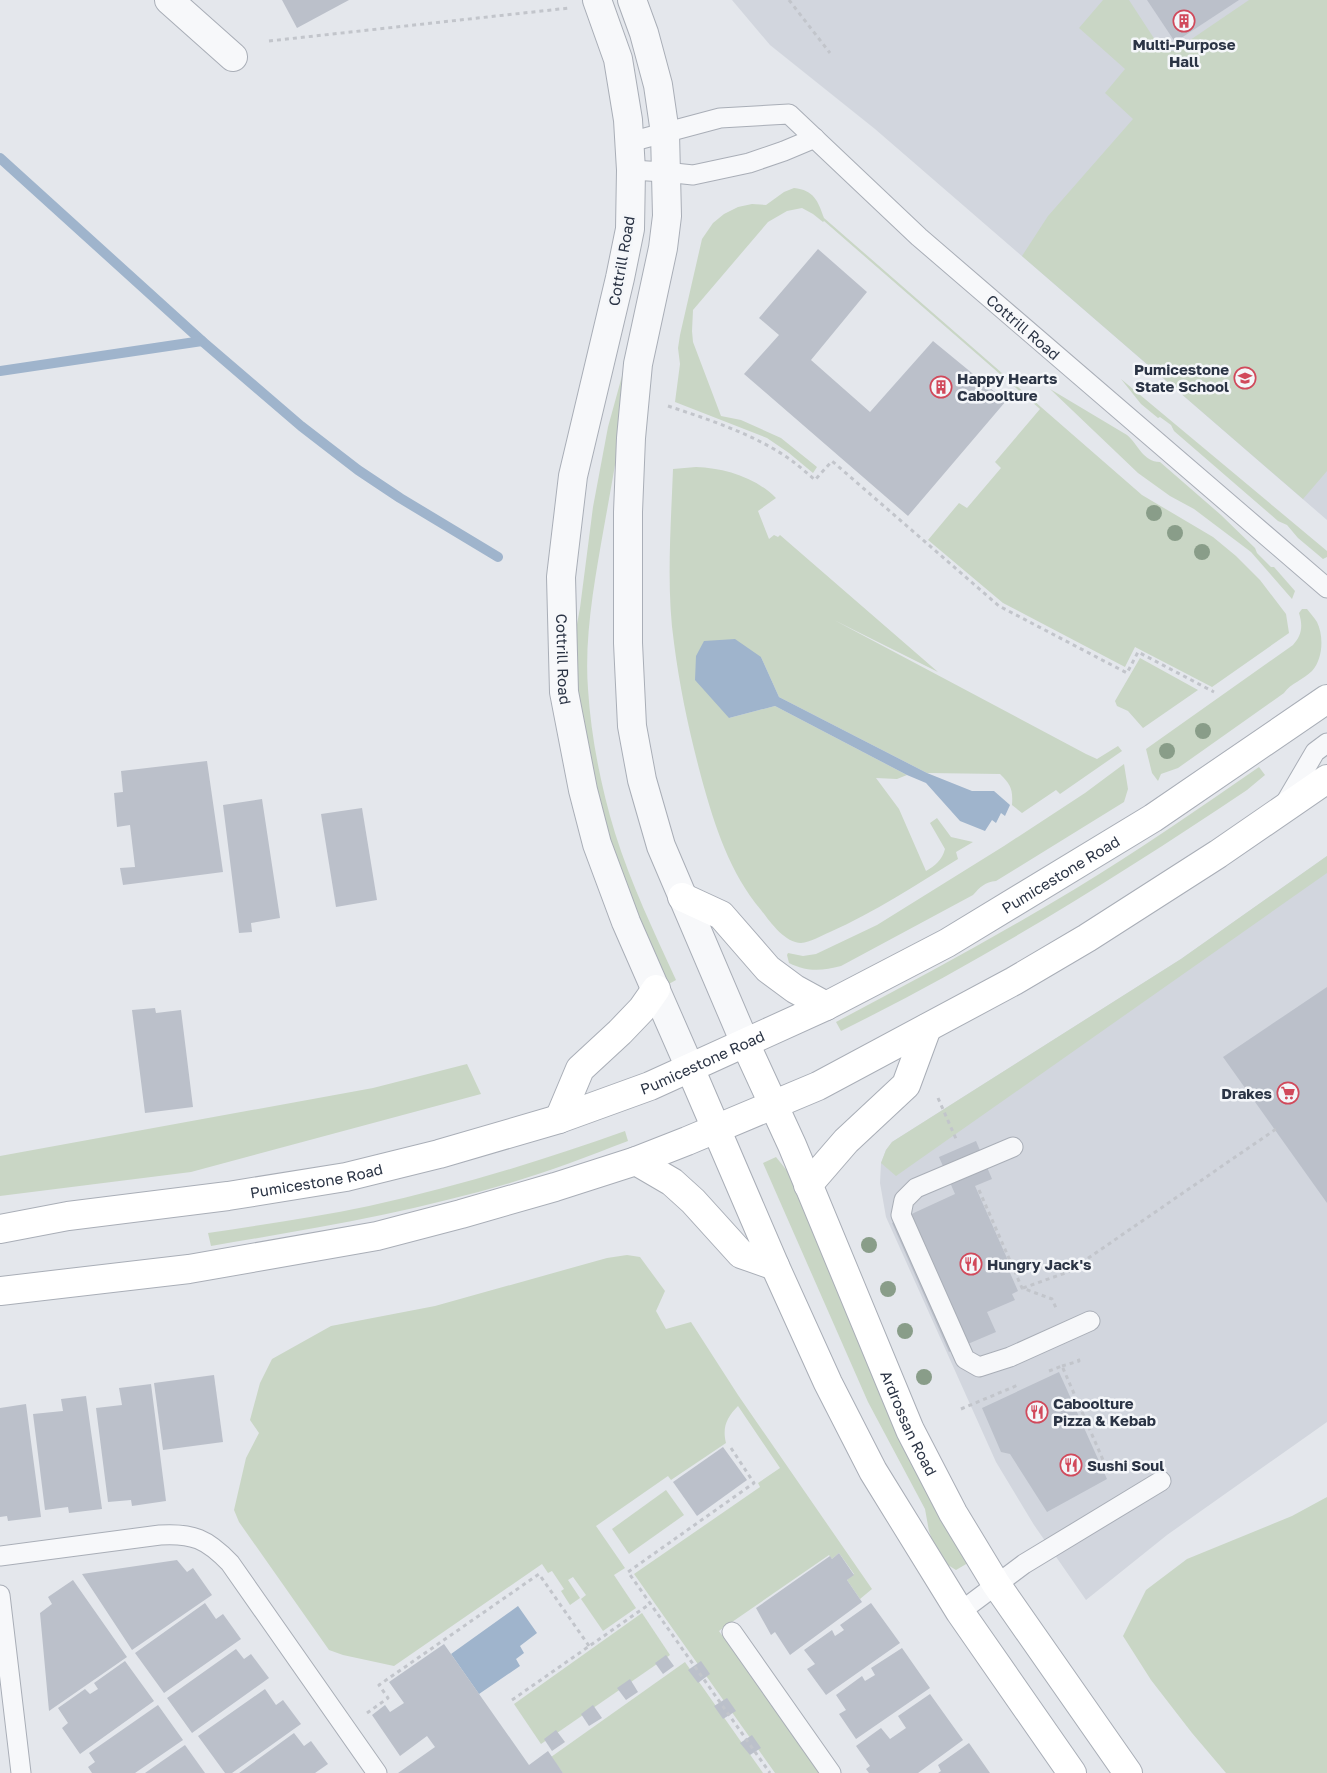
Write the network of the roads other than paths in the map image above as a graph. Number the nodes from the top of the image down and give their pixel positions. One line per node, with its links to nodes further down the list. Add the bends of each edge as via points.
1 (168, 0): 4 (street)
2 (632, 0): 5 (street, via 658,85)
3 (584, 4): 7 (street, Cottrill Road, via 618,59)
4 (233, 57)
5 (665, 133): 6 (lane, Cottrill Road, via 720,118 789,114); 7 (lane, Cottrill Road); 9 (street)
6 (815, 138): 9 (lane, via 749,163 693,175); 10 (lane, Cottrill Road, via 919,236)
7 (630, 142): 8 (street, Cottrill Road)
8 (631, 170): 9 (lane); 16 (street, Cottrill Road, via 630,229 573,476 561,577 562,643 564,692 583,790 626,922)
9 (665, 172): 15 (street, via 667,216 663,248 638,364 631,438 628,643 632,726 642,780 661,846)
10 (1327, 588)
11 (1327, 699): 17 (main road, Pumicestone Road, via 1152,818 947,943)
12 (1327, 743): 14 (lane, via 1315,752)
13 (1327, 779): 14 (main road)
14 (1280, 812): 18 (main road, via 1088,938)
15 (682, 897): 17 (main road, via 721,915 768,969); 19 (street)
16 (656, 988): 20 (street, Cottrill Road); 22 (main road, via 642,1009 580,1069)
17 (826, 1006): 19 (main road, Pumicestone Road)
18 (927, 1028): 21 (main road, via 818,1086); 26 (main road, via 906,1085 846,1141)
19 (746, 1043): 20 (main road, Pumicestone Road); 21 (main road, Ardrossan Road)
20 (690, 1068): 22 (main road, Pumicestone Road); 23 (main road, Cottrill Road)
21 (773, 1105): 23 (main road); 26 (main road, Ardrossan Road)
22 (559, 1119): 27 (main road, Pumicestone Road, via 346,1177 68,1216)
23 (716, 1129): 25 (main road); 28 (main road)
24 (1013, 1147): 30 (lane, via 916,1188 904,1200 901,1215 965,1359 979,1367 1010,1357)
25 (636, 1161): 28 (main road, via 679,1188 741,1254); 29 (main road, via 377,1236 189,1270)
26 (808, 1185): 33 (main road, Ardrossan Road, via 910,1430 953,1513)
27 (0, 1229)
28 (775, 1266): 35 (main road, via 873,1471)
29 (0, 1291)
30 (1090, 1321)
31 (1161, 1481): 33 (lane)
32 (0, 1556): 38 (lane, via 181,1533 216,1548 230,1563)
33 (996, 1584): 35 (lane); 41 (main road, Ardrossan Road)
34 (0, 1595): 37 (lane)
35 (960, 1612): 40 (main road)
36 (732, 1632): 39 (lane)
37 (21, 1773)
38 (377, 1773)
39 (831, 1773)
40 (1072, 1773)
41 (1128, 1773)

